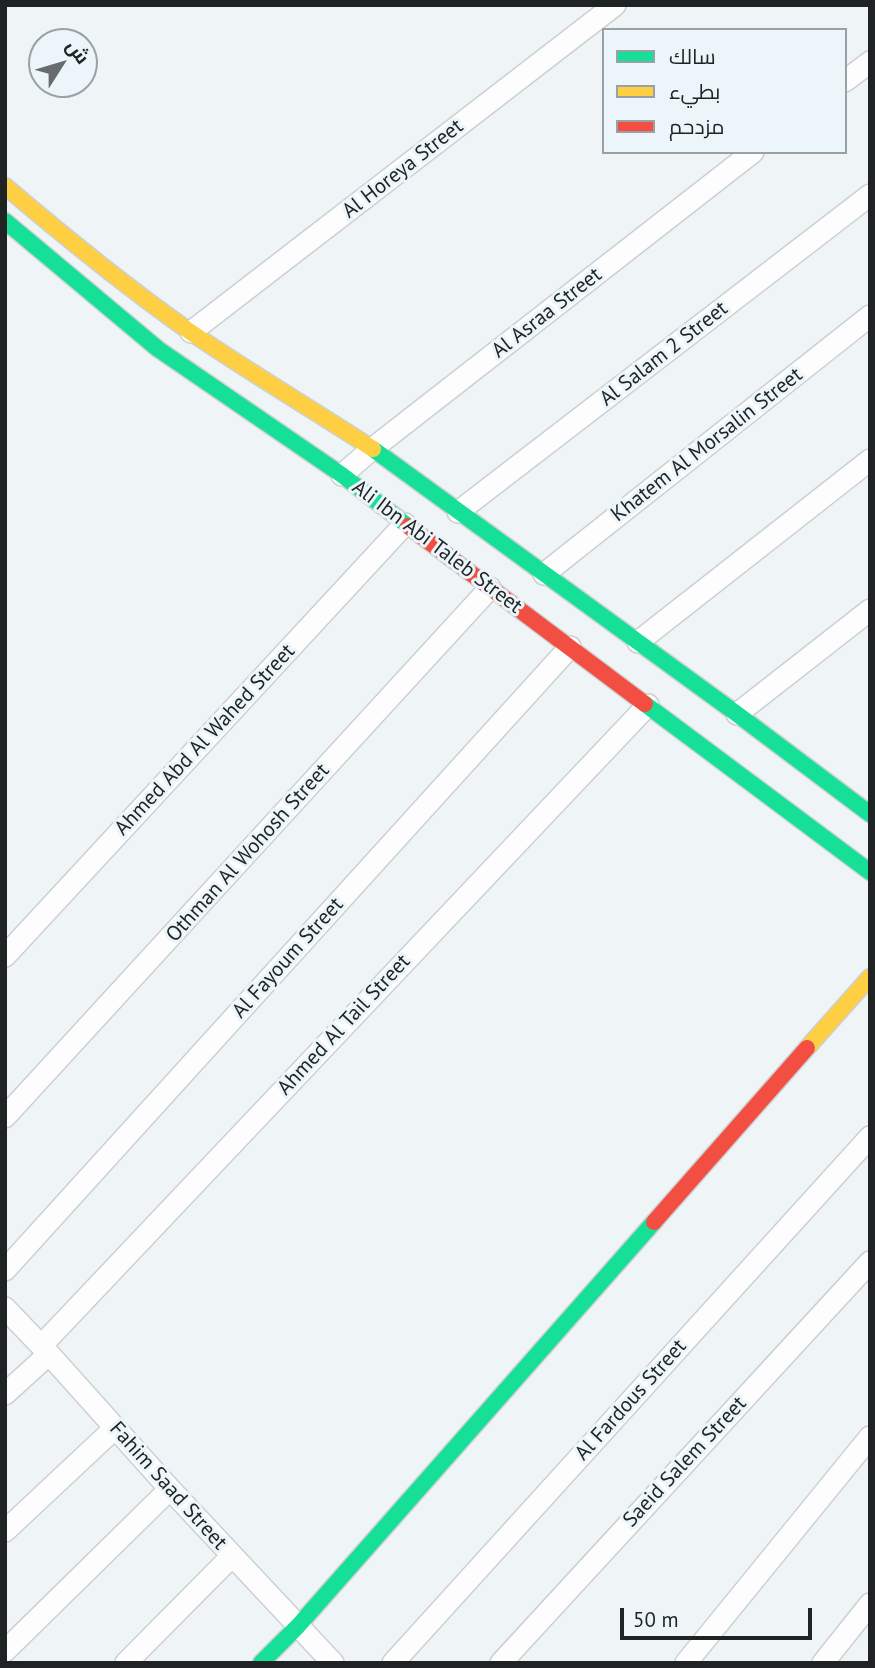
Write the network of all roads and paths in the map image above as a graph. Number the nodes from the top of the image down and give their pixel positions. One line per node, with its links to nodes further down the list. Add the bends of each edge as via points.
1 (615, 5): 9 (street, Al Horeya Street)
2 (870, 62): 3 (street)
3 (847, 79)
4 (750, 154): 10 (street, Al Asraa Street)
5 (5, 186): 9 (street, Ali Ibn Abi Taleb Street, via 83,252)
6 (870, 195): 13 (street, Al Salam 2 Street)
7 (5, 221): 12 (street, Ali Ibn Abi Taleb Street, via 158,349)
8 (870, 316): 15 (street, Khatem Al Morsalin Street)
9 (191, 332): 10 (street, Ali Ibn Abi Taleb Street)
10 (372, 449): 12 (street, Al Asraa Street); 13 (street, Ali Ibn Abi Taleb Street)
11 (870, 460): 18 (street)
12 (342, 475): 14 (street, Ali Ibn Abi Taleb Street)
13 (458, 512): 15 (street, Ali Ibn Abi Taleb Street)
14 (405, 524): 16 (street, Ali Ibn Abi Taleb Street); 24 (street, Ahmed Abd Al Wahed Street)
15 (544, 574): 18 (street, Ali Ibn Abi Taleb Street)
16 (490, 588): 19 (street, Ali Ibn Abi Taleb Street); 26 (street, Othman Al Wohosh Street)
17 (870, 610): 21 (street)
18 (638, 642): 21 (street, Ali Ibn Abi Taleb Street)
19 (570, 647): 20 (street, Ali Ibn Abi Taleb Street); 29 (street, Al Fayoum Street)
20 (648, 705): 23 (street, Ali Ibn Abi Taleb Street); 31 (street, Ahmed Al Tail Street)
21 (737, 714): 22 (street, Ali Ibn Abi Taleb Street)
22 (870, 814)
23 (870, 872)
24 (5, 956)
25 (870, 977): 39 (street)
26 (5, 1117)
27 (870, 1137): 44 (street, Al Fardous Street)
28 (870, 1262): 45 (street, Saeid Salem Street)
29 (5, 1270)
30 (6, 1310): 31 (street, Fahim Saad Street)
31 (45, 1350): 32 (street, Ahmed Al Tail Street); 33 (street, Fahim Saad Street)
32 (5, 1394)
33 (115, 1428): 35 (street, Fahim Saad Street); 36 (street)
34 (870, 1437): 46 (street)
35 (170, 1489): 37 (street, Fahim Saad Street); 40 (street)
36 (5, 1531)
37 (232, 1556): 39 (street, Fahim Saad Street); 41 (street)
38 (870, 1604): 47 (street)
39 (298, 1626): 42 (street); 43 (street, Fahim Saad Street)
40 (5, 1650)
41 (126, 1663)
42 (261, 1663)
43 (333, 1663)
44 (393, 1663)
45 (501, 1663)
46 (686, 1663)
47 (823, 1663)

